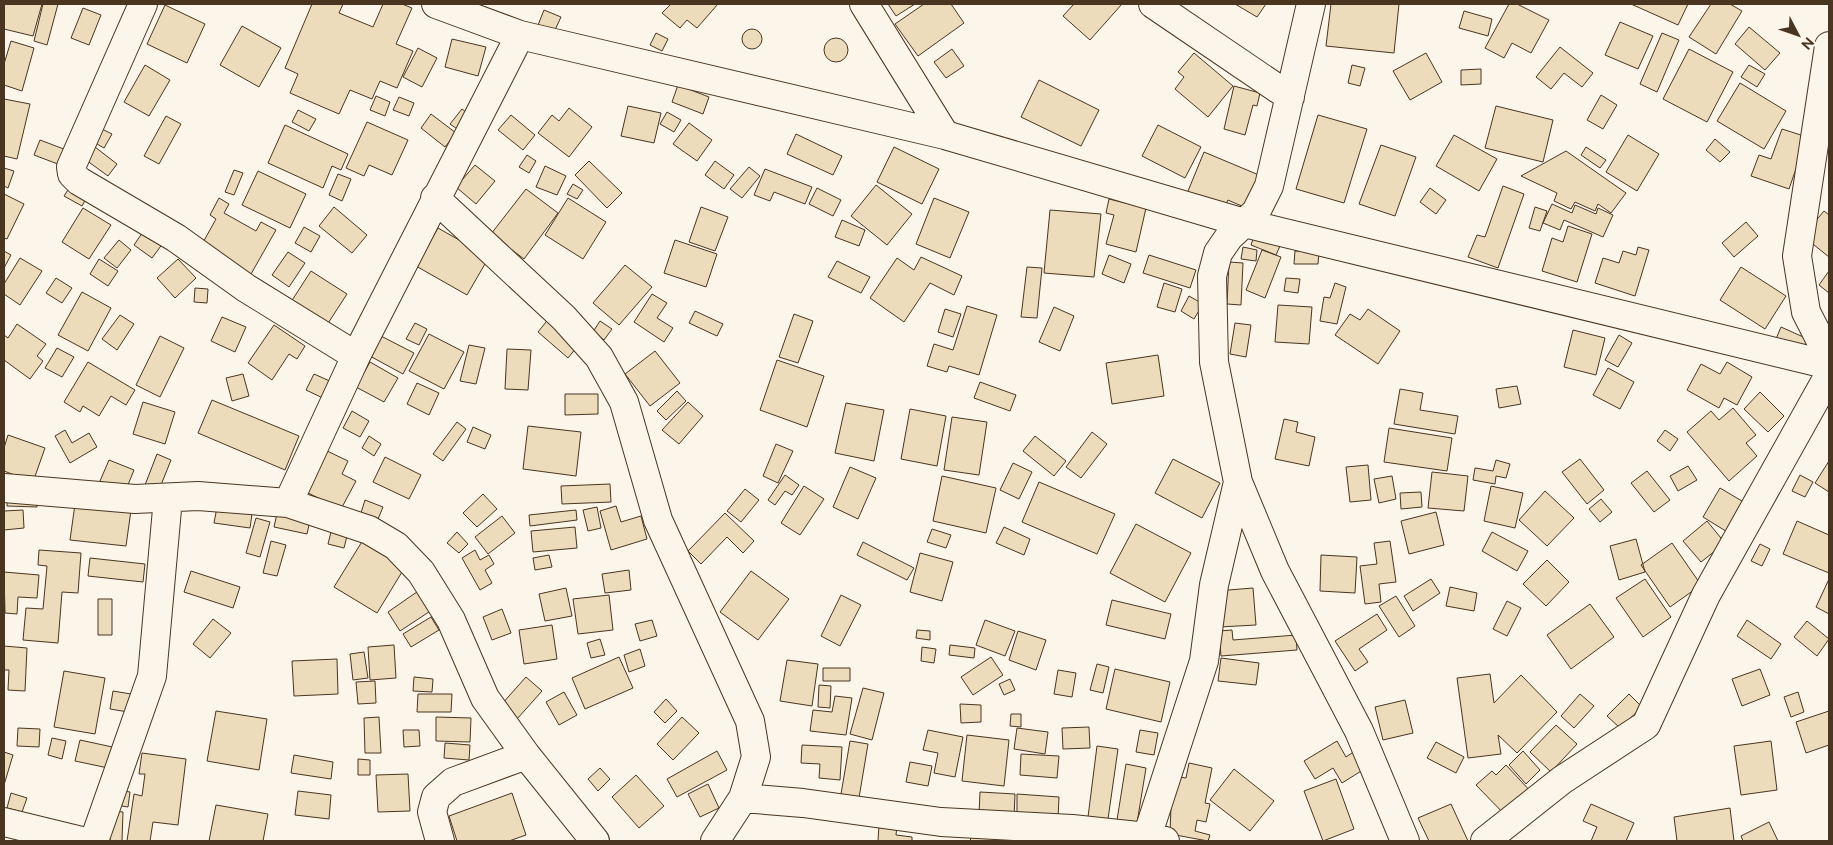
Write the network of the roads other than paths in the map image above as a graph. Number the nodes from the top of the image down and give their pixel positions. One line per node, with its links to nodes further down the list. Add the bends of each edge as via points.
1 (143, 4): 12 (street, via 71,168 72,174)
2 (436, 4): 6 (street)
3 (864, 4): 9 (street)
4 (1153, 4): 8 (street)
5 (1311, 4): 8 (street)
6 (520, 36): 9 (street); 10 (street)
7 (1829, 46): 13 (street, via 1797,256 1806,312)
8 (1290, 97): 11 (street, via 1269,186 1256,212)
9 (945, 135): 11 (street)
10 (436, 198): 12 (street); 21 (street, via 564,318 599,357 624,402 658,520 750,721 756,757)
11 (1244, 222): 14 (street); 16 (street, via 1218,253 1212,276 1214,362)
12 (356, 356): 19 (street)
13 (1829, 357)
14 (1829, 365)
15 (1829, 375): 30 (street, via 1706,595 1646,725 1562,780)
16 (1238, 482): 23 (street, via 1214,585 1204,661); 29 (street, via 1275,571 1359,731)
17 (4, 488): 18 (street, via 134,499)
18 (168, 498): 19 (street, via 198,496); 25 (street, via 152,676)
19 (288, 503): 20 (street, via 369,530 396,546 421,572 451,620 485,698)
20 (526, 755): 26 (street, via 453,782 436,797 432,812); 27 (street)
21 (743, 798): 23 (street, via 942,822 1072,829); 28 (street)
22 (4, 822): 24 (street)
23 (1156, 839)
24 (82, 841)
25 (94, 841)
26 (440, 841)
27 (594, 841)
28 (715, 841)
29 (1405, 841)
30 (1485, 841)

